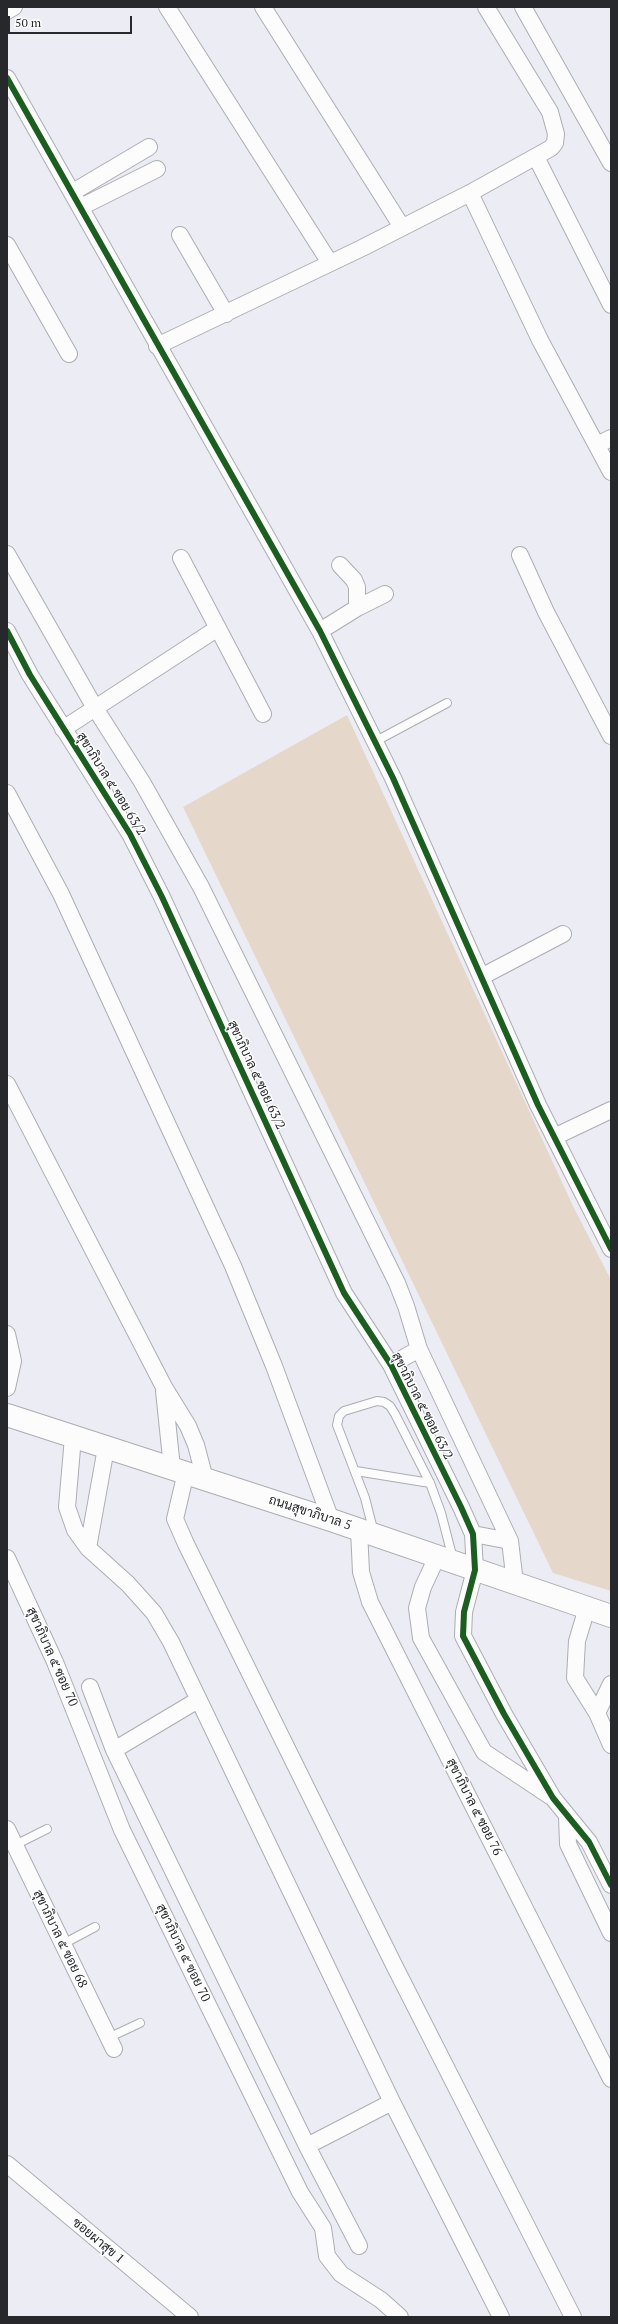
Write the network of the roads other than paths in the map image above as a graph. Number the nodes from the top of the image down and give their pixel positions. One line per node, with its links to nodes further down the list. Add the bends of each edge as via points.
1 (14, 7): 6 (street)
2 (167, 7): 18 (street)
3 (263, 7): 15 (street)
4 (486, 7): 9 (street, via 556,126 555,143)
5 (523, 7): 10 (street)
6 (7, 11)
7 (7, 78): 12 (street)
8 (149, 147): 12 (street)
9 (536, 158): 13 (street); 19 (street)
10 (611, 164)
11 (157, 169): 14 (street)
12 (73, 192): 14 (street)
13 (470, 193): 15 (street); 24 (street, via 540,340)
14 (80, 207): 21 (street)
15 (402, 227): 18 (street)
16 (180, 235): 20 (street)
17 (7, 246): 22 (street)
18 (330, 263): 20 (street)
19 (611, 305)
20 (226, 314): 21 (street)
21 (157, 346): 34 (street)
22 (69, 354)
23 (611, 438): 24 (street)
24 (597, 445): 25 (street)
25 (611, 472)
26 (7, 554): 36 (street)
27 (520, 555): 39 (street, via 546,612)
28 (181, 558): 32 (street)
29 (340, 565): 31 (street, via 357,586)
30 (385, 594): 31 (street)
31 (357, 608): 34 (street)
32 (218, 628): 36 (street); 37 (street)
33 (7, 631): 38 (street, สุขาภิบาล ๕ ซอย 63/2)
34 (320, 631): 40 (street)
35 (447, 703): 40 (lane)
36 (95, 708): 38 (street); 49 (street, via 142,782 201,887 397,1284)
37 (263, 714)
38 (63, 729): 50 (street, สุขาภิบาล ๕ ซอย 63/2, via 130,834 162,897 344,1293)
39 (611, 736)
40 (376, 741): 43 (street)
41 (7, 793): 59 (street, via 61,894 233,1266 274,1366)
42 (563, 934): 43 (street)
43 (481, 976): 46 (street)
44 (7, 1084): 51 (street)
45 (611, 1110): 46 (street)
46 (554, 1137): 47 (street)
47 (611, 1249)
48 (7, 1334): 52 (street, via 13,1361)
49 (419, 1349): 50 (street); 62 (street)
50 (391, 1365): 61 (street, สุขาภิบาล ๕ ซอย 63/2)
51 (164, 1387): 57 (street); 57 (street, via 188,1426 196,1445)
52 (7, 1388)
53 (7, 1415): 54 (main road, ถนนสุขาภิบาล 5)
54 (73, 1437): 55 (main road, ถนนสุขาภิบาล 5); 63 (street, via 67,1507 75,1530)
55 (106, 1448): 57 (main road, ถนนสุขาภิบาล 5); 63 (street)
56 (356, 1471): 58 (lane); 58 (lane, via 337,1425 339,1416 344,1411 377,1401 384,1402 395,1414); 60 (lane)
57 (188, 1473): 59 (main road, ถนนสุขาภิบาล 5); 95 (street, via 175,1519 186,1544 395,1967)
58 (430, 1484): 65 (lane, via 441,1513)
59 (331, 1520): 60 (main road, ถนนสุขาภิบาล 5)
60 (367, 1532): 65 (main road, ถนนสุขาภิบาล 5); 87 (street, สุขาภิบาล ๕ ซอย 76, via 361,1572 370,1602)
61 (473, 1534): 62 (street); 66 (street)
62 (510, 1541): 67 (street)
63 (88, 1548): 72 (street, via 128,1584 154,1613)
64 (7, 1558): 93 (street, สุขาภิบาล ๕ ซอย 70, via 56,1662 122,1830 300,2192 323,2228 327,2256 340,2274 382,2300)
65 (445, 1559): 66 (main road, ถนนสุขาภิบาล 5); 76 (street, via 423,1587 417,1608 421,1638 484,1752)
66 (475, 1570): 67 (main road, ถนนสุขาภิบาล 5); 76 (street, via 464,1612 463,1636 504,1714)
67 (515, 1584): 68 (main road, ถนนสุขาภิบาล 5)
68 (587, 1608): 69 (main road, ถนนสุขาภิบาล 5); 73 (street, via 577,1641 575,1678)
69 (611, 1616)
70 (611, 1684): 73 (street)
71 (90, 1687): 75 (street)
72 (198, 1700): 75 (street); 88 (street)
73 (597, 1713): 74 (street)
74 (611, 1746)
75 (114, 1750): 89 (street)
76 (553, 1798): 77 (street)
77 (567, 1816): 81 (street, via 589,1842); 83 (street, via 568,1844)
78 (7, 1829): 80 (street, สุขาภิบาล ๕ ซอย 68)
79 (47, 1829): 80 (lane)
80 (15, 1845): 84 (street, สุขาภิบาล ๕ ซอย 68)
81 (611, 1885)
82 (95, 1927): 84 (lane)
83 (611, 1933)
84 (63, 1944): 86 (street, สุขาภิบาล ๕ ซอย 68)
85 (140, 2023): 86 (lane)
86 (111, 2043)
87 (611, 2078)
88 (392, 2102): 89 (street); 94 (street)
89 (307, 2146): 91 (street)
90 (7, 2164): 92 (street, ซอยผาสุข 1)
91 (359, 2246)
92 (190, 2317)
93 (400, 2317)
94 (501, 2317)
95 (573, 2317)

